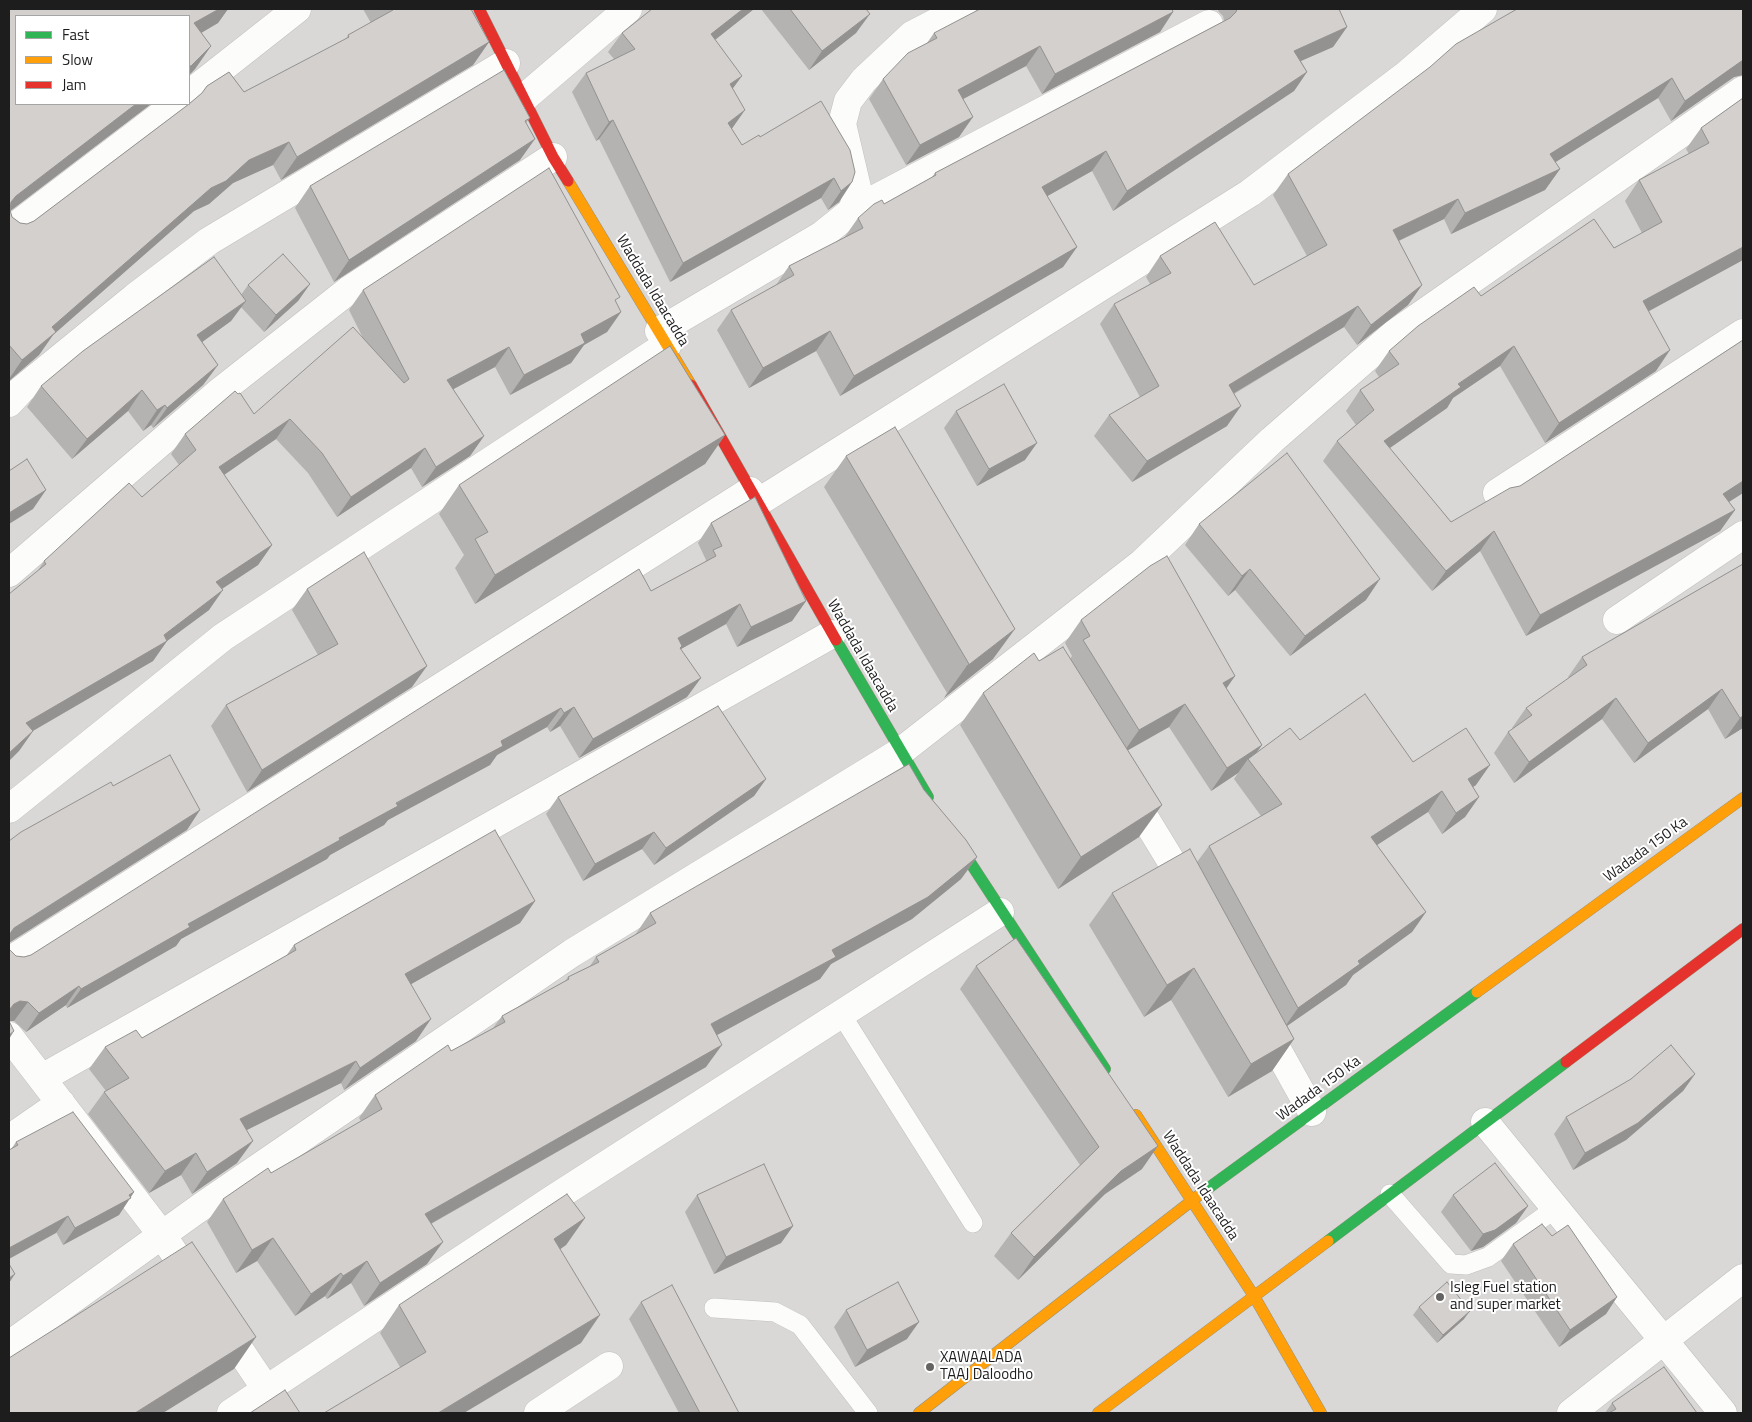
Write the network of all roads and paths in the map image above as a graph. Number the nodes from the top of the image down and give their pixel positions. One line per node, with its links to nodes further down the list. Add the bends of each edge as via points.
1 (297, 9): 9 (street)
2 (479, 9): 7 (street, Waddada Idaacadda)
3 (628, 9): 10 (street)
4 (962, 9): 13 (street, via 912,35 864,80 848,101 842,124 858,192)
5 (1483, 9): 19 (street, via 1406,75 1250,193)
6 (1209, 24): 13 (street)
7 (506, 63): 10 (street, Waddada Idaacadda); 17 (street, via 209,241 135,297)
8 (1743, 90): 24 (street, via 1394,334 1272,440 1142,563)
9 (190, 93)
10 (524, 98): 12 (street, Waddada Idaacadda)
11 (175, 105): 14 (street)
12 (553, 157): 16 (street, Waddada Idaacadda); 21 (street, via 349,290 218,392)
13 (852, 211): 16 (street, via 822,235)
14 (9, 231)
15 (1743, 333): 18 (street)
16 (663, 338): 19 (street, Waddada Idaacadda); 29 (street, via 223,637)
17 (9, 403)
18 (1497, 493)
19 (754, 497): 23 (street, Waddada Idaacadda); 33 (street)
20 (1743, 535): 22 (street)
21 (9, 573)
22 (1617, 620)
23 (832, 634): 26 (street, Waddada Idaacadda); 38 (street)
24 (1037, 645): 25 (street); 26 (street)
25 (1053, 670)
26 (900, 752): 30 (street, Waddada Idaacadda); 48 (street, via 572,952)
27 (1116, 771): 31 (street, via 1180,872)
28 (1743, 798): 41 (street, Wadada 150 Ka)
29 (9, 809)
30 (1000, 912): 35 (street); 37 (street, Waddada Idaacadda)
31 (1203, 915)
32 (1743, 929): 42 (street)
33 (9, 961)
34 (1250, 1001): 41 (street)
35 (841, 1014): 47 (lane); 55 (street)
36 (9, 1036): 38 (street)
37 (1110, 1076)
38 (42, 1078): 39 (street)
39 (61, 1103): 43 (street); 48 (street)
40 (1132, 1109): 45 (street, Waddada Idaacadda)
41 (1312, 1112): 45 (street, Wadada 150 Ka)
42 (1485, 1122): 44 (street); 46 (street)
43 (9, 1140)
44 (1390, 1194): 46 (lane, via 1451,1264 1466,1265 1488,1257); 50 (street)
45 (1192, 1200): 50 (street, Waddada Idaacadda); 60 (street, Wadada 150 Ka)
46 (1556, 1208): 52 (street)
47 (973, 1223)
48 (162, 1236): 53 (street); 55 (street)
49 (1743, 1278): 52 (street)
50 (1254, 1296): 61 (street); 62 (street, Waddada Idaacadda)
51 (714, 1308): 59 (lane, via 775,1312 800,1325)
52 (1664, 1341): 63 (street); 64 (street)
53 (9, 1346)
54 (609, 1366): 58 (street)
55 (265, 1388): 56 (street); 57 (street)
56 (231, 1413)
57 (282, 1413)
58 (538, 1413)
59 (868, 1413)
60 (919, 1413)
61 (1098, 1413)
62 (1321, 1413)
63 (1570, 1413)
64 (1723, 1413)

